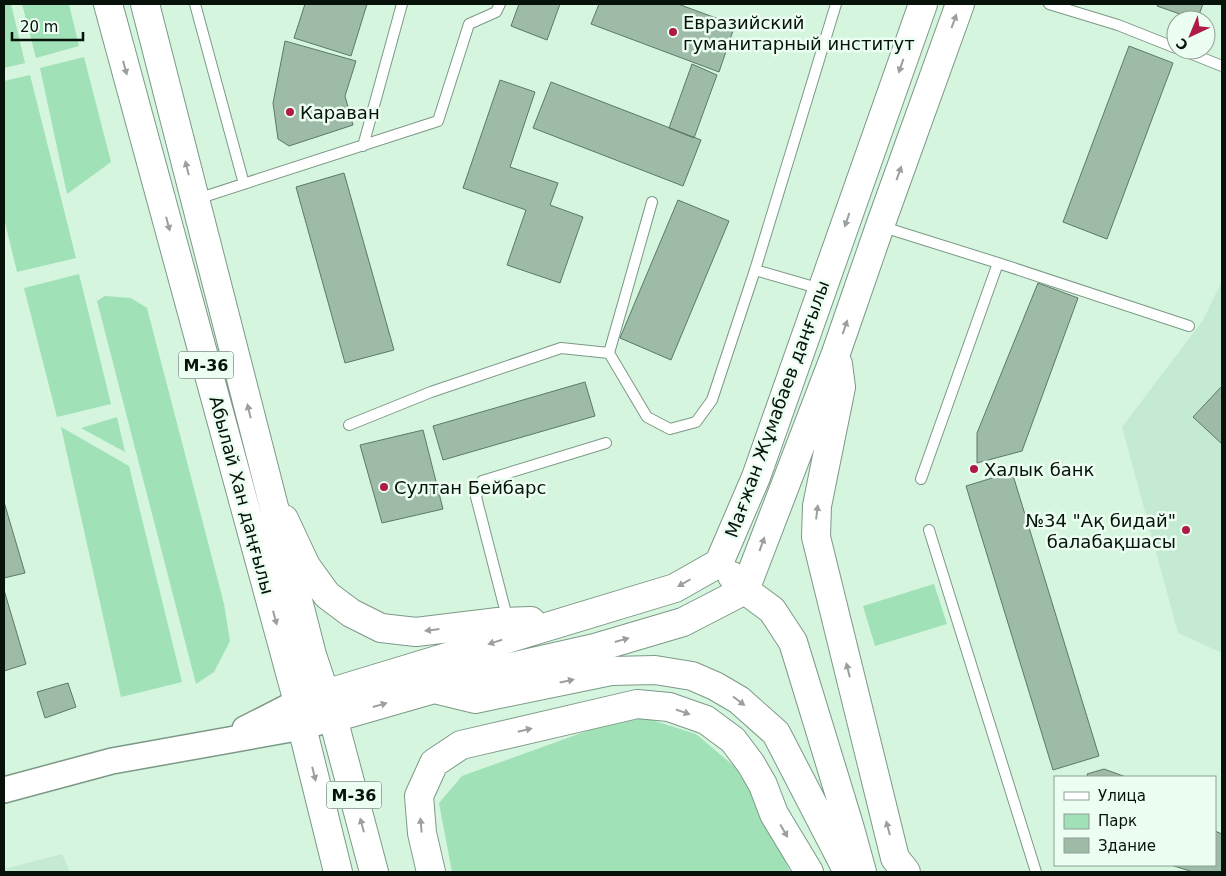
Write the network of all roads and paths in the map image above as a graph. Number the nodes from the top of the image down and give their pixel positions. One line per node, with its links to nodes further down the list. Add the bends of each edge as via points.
1 (108, 4): 35 (main road, Абылай Хан даңғылы / M-36, one-way to 35)
2 (145, 4): 15 (main road, Абылай Хан даңғылы / M-36, one-way to 2)
3 (195, 4): 14 (lane)
4 (402, 4): 13 (lane)
5 (500, 4): 13 (lane, via 496,12 470,24 438,121)
6 (836, 4): 19 (lane)
7 (923, 4): 20 (main road, Мағжан Жұмабаев даңғылы, one-way to 20)
8 (960, 4): 17 (main road, Мағжан Жұмабаев даңғылы, one-way to 8)
9 (1049, 4): 10 (lane)
10 (1166, 44)
11 (1207, 60): 12 (lane)
12 (1222, 66)
13 (363, 146): 14 (lane)
14 (244, 184): 15 (lane)
15 (195, 200): 25 (main road, Абылай Хан даңғылы / M-36, one-way to 15)
16 (652, 202): 22 (lane)
17 (880, 226): 18 (lane); 23 (main road, Мағжан Жұмабаев даңғылы, one-way to 17)
18 (998, 263): 21 (lane); 27 (lane)
19 (755, 270): 20 (lane); 22 (lane, via 712,400 696,422 670,429 647,417)
20 (822, 289): 29 (main road, Мағжан Жұмабаев даңғылы, via 756,477)
21 (1189, 326)
22 (609, 353): 24 (lane, via 561,348 431,392)
23 (836, 353): 30 (main road, Мағжан Жұмабаев даңғылы, one-way to 23); 45 (main road, one-way to 23, via 893,849 816,537 817,506 840,387)
24 (349, 426)
25 (255, 436): 32 (main road, one-way to 25, via 416,632 381,628 351,613 327,595 306,566 282,514); 34 (main road, Абылай Хан даңғылы / M-36, via 312,654)
26 (606, 443): 32 (lane, via 482,481 476,497)
27 (921, 479)
28 (929, 530): 46 (lane)
29 (719, 563): 30 (main road); 31 (main road, one-way to 31, via 676,588)
30 (745, 590): 33 (main road, one-way to 30, via 479,674 595,648 683,622); 37 (main road, via 772,610 793,642)
31 (568, 620): 32 (main road); 34 (main road, one-way to 34)
32 (508, 622)
33 (434, 689): 34 (main road, one-way to 33); 42 (main road, one-way to 42, via 475,699 612,672 655,670 692,676 715,686 739,700 776,733)
34 (329, 706): 35 (street); 39 (main road, Абылай Хан даңғылы / M-36, one-way to 34)
35 (300, 715): 36 (street, via 220,742 112,761); 38 (main road, Абылай Хан даңғылы / M-36, one-way to 38)
36 (4, 790)
37 (849, 824): 43 (main road); 44 (main road)
38 (338, 872)
39 (374, 872)
40 (431, 872): 41 (main road, one-way to 41, via 422,832 419,796 434,764 461,745 637,704 669,707 706,720 733,740 755,771 774,814)
41 (809, 872)
42 (848, 872)
43 (862, 872)
44 (883, 872)
45 (906, 872)
46 (1036, 872)

